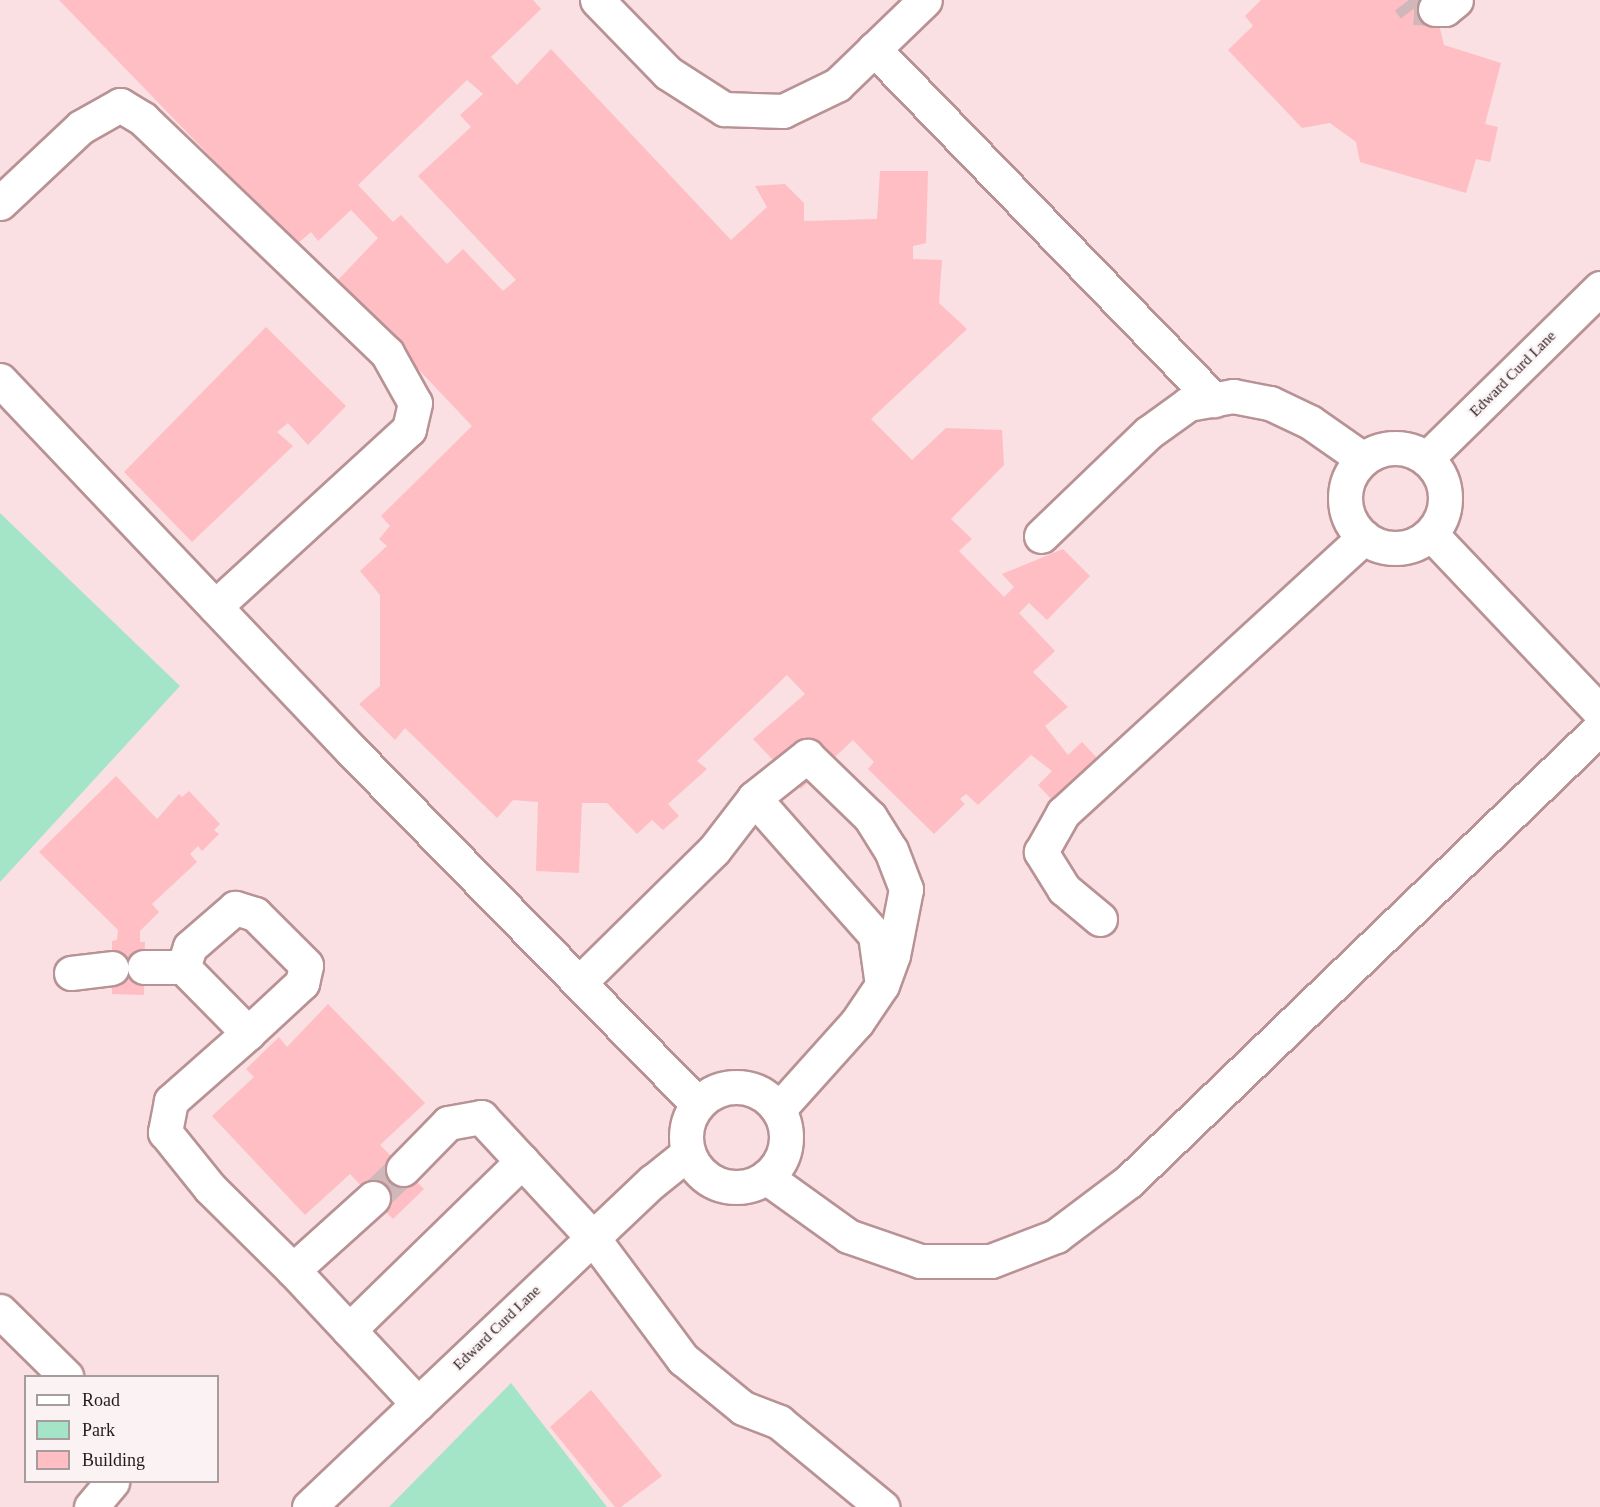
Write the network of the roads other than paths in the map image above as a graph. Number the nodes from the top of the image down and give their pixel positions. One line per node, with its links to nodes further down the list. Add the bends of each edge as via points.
1 (597, 0): 3 (street, via 668,73 724,109 783,111 837,84)
2 (925, 0): 3 (street)
3 (874, 49): 7 (street)
4 (0, 203): 13 (street, via 81,127 120,105 143,119 387,353 415,403 409,429)
5 (1600, 288): 9 (street, Edward Curd Lane)
6 (0, 380): 13 (street)
7 (1214, 400): 8 (street, via 1233,396 1270,403 1310,422); 11 (street, via 1188,404 1148,433)
8 (1363, 459): 9 (street, via 1395,448); 12 (street, via 1354,470 1345,498 1350,519)
9 (1426, 459): 10 (street, via 1440,475 1445,496 1442,516)
10 (1431, 534): 12 (street, via 1412,545 1390,548); 14 (street)
11 (1041, 536)
12 (1364, 537): 17 (street, via 1063,813 1041,852 1064,889)
13 (215, 607): 20 (street)
14 (1600, 712)
15 (1600, 728): 28 (street, via 1129,1182 1056,1236 991,1261 920,1261 848,1236)
16 (754, 798): 20 (street, via 714,850); 21 (street, via 875,935); 21 (street, via 807,756 870,817 891,850 906,890 893,955)
17 (1100, 918)
18 (183, 967): 19 (street); 22 (street); 22 (street, via 190,947 235,908 255,915 306,965 302,983)
19 (71, 974)
20 (580, 981): 23 (street)
21 (882, 985): 24 (street, via 857,1022)
22 (248, 1033): 31 (street, via 171,1101 165,1132 210,1188)
23 (698, 1104): 24 (street, via 730,1087 757,1092); 25 (street, via 687,1127)
24 (778, 1110): 28 (street, via 785,1146)
25 (688, 1153): 28 (street, via 698,1170 713,1181 749,1185); 30 (street, Edward Curd Lane)
26 (522, 1161): 27 (street, via 481,1117 448,1124); 30 (street); 33 (street)
27 (403, 1169)
28 (766, 1177)
29 (373, 1198): 31 (street)
30 (593, 1238): 35 (street, Edward Curd Lane); 39 (street, via 683,1359 743,1408 779,1422)
31 (293, 1270): 33 (street)
32 (0, 1311): 34 (street)
33 (349, 1330): 35 (street)
34 (64, 1375)
35 (418, 1404): 38 (street, Edward Curd Lane)
36 (111, 1483): 37 (street)
37 (91, 1507)
38 (309, 1507)
39 (882, 1507)

